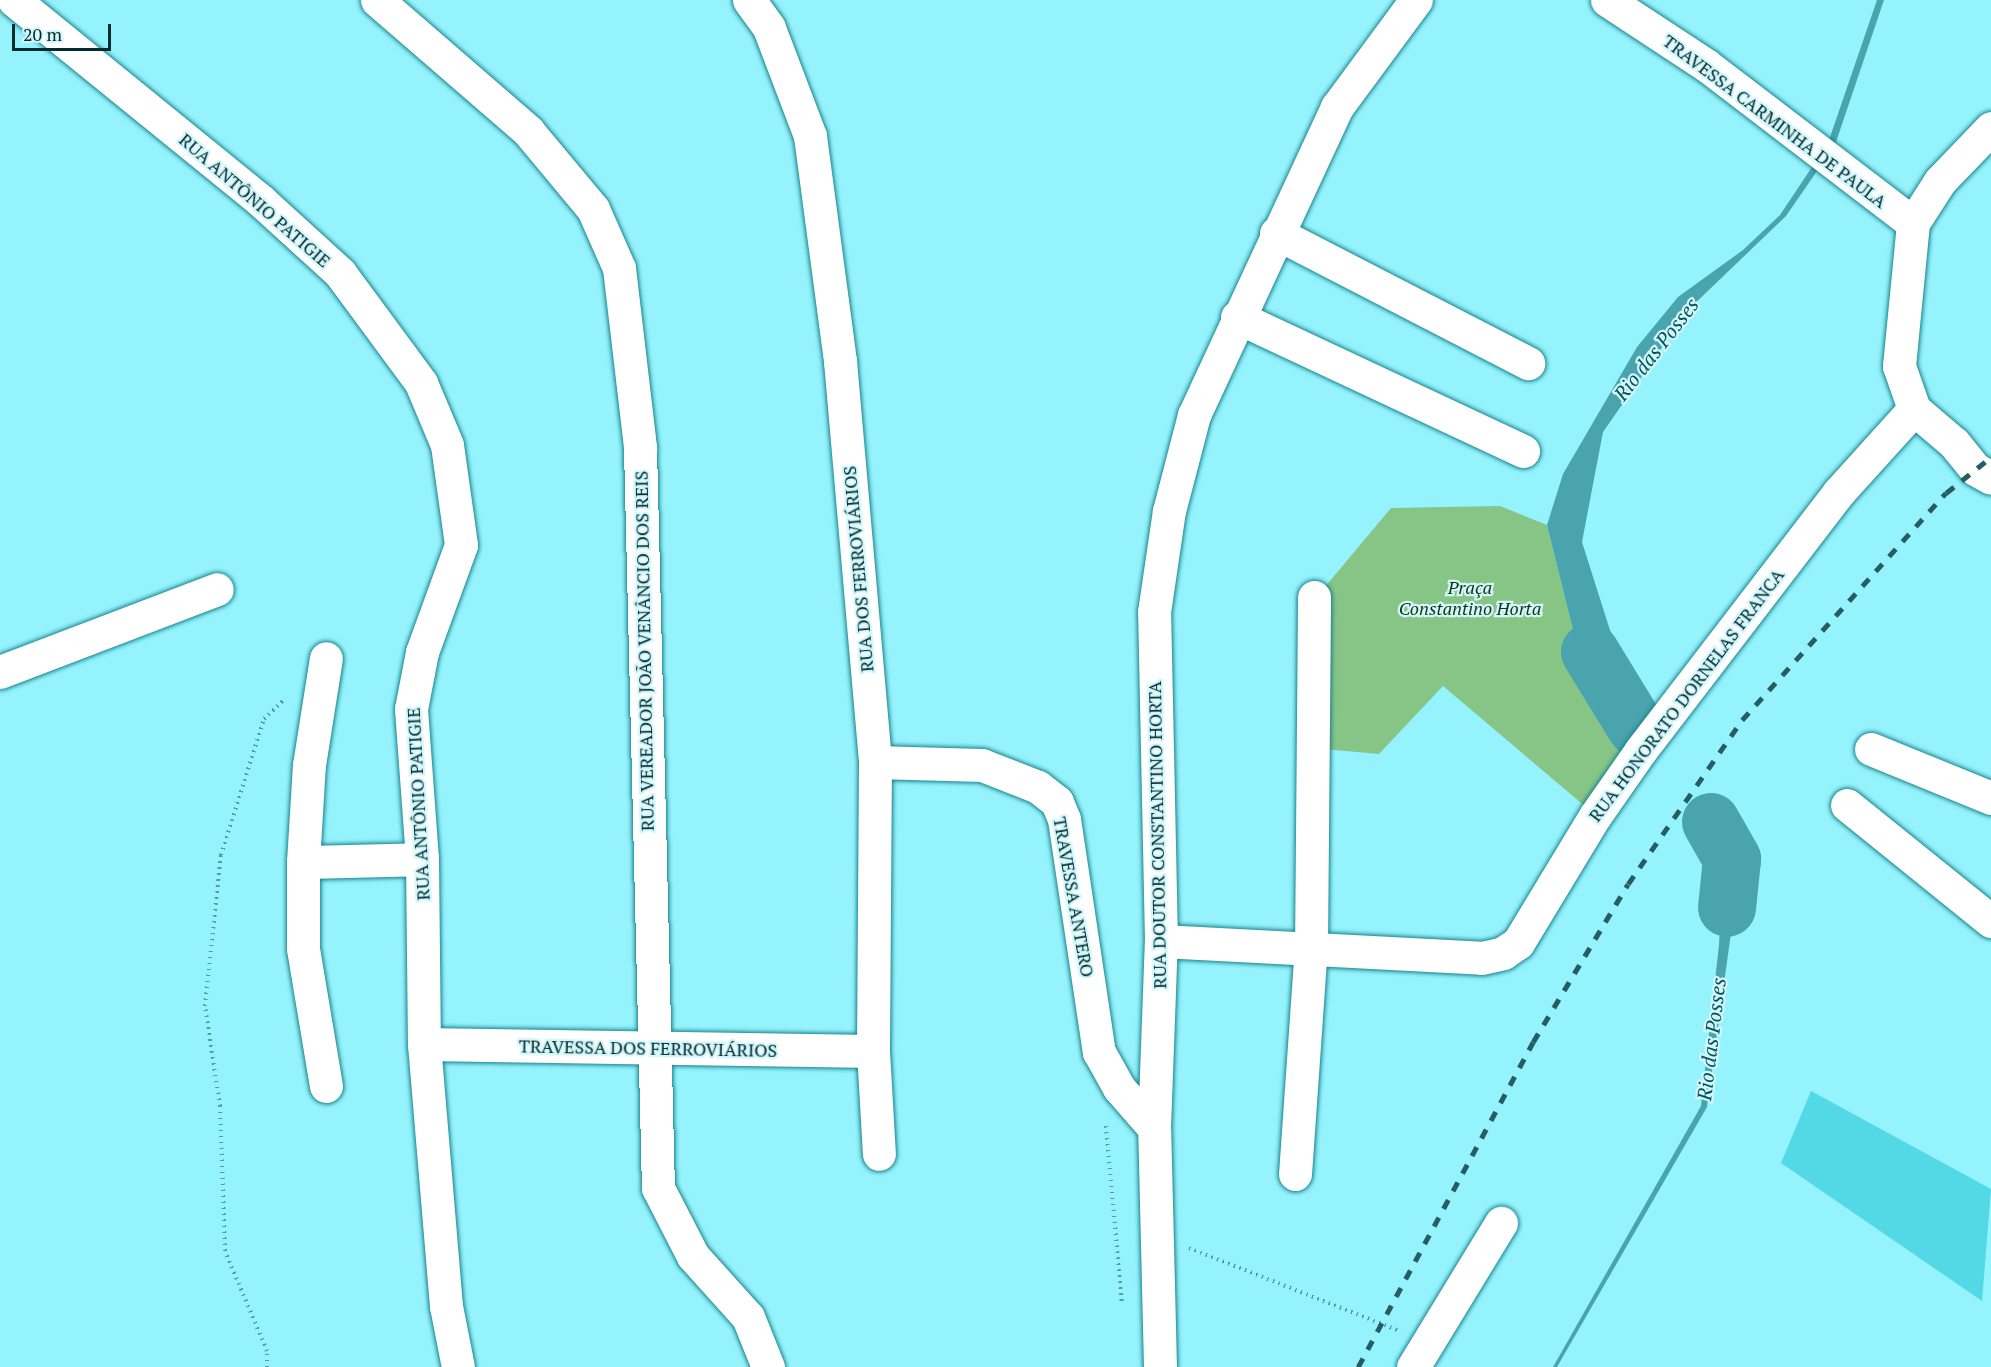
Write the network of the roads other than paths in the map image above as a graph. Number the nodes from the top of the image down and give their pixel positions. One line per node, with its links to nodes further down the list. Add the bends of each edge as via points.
1 (14, 0): 22 (street, RUA ANTÔNIO PATIGIE, via 261,201 340,273 421,383 447,445 461,545 422,652 411,709)
2 (377, 0): 28 (street, RUA VEREADOR JOÃO VENÂNCIO DOS REIS, via 528,131 593,209 619,268 640,448)
3 (749, 0): 19 (street, RUA DOS FERROVIÁRIOS, via 769,28 810,136 840,361)
4 (1416, 0): 8 (street, RUA DOUTOR CONSTANTINO HORTA, via 1337,107)
5 (1607, 0): 7 (street, TRAVESSA CARMINHA DE PAULA, via 1706,65)
6 (1991, 128): 7 (street, via 1940,181)
7 (1913, 223): 11 (street, via 1899,366)
8 (1276, 233): 9 (street, RUA DOUTOR CONSTANTINO HORTA); 10 (street)
9 (1237, 317): 12 (street); 25 (street, RUA DOUTOR CONSTANTINO HORTA, via 1194,415 1169,511 1154,612)
10 (1528, 363)
11 (1914, 409): 13 (street, via 1954,443 1975,469); 26 (street, RUA HONORATO DORNELAS FRANCA, via 1839,492 1641,750 1595,816 1518,943 1503,953 1482,958)
12 (1522, 451)
13 (1991, 478)
14 (217, 589): 17 (street)
15 (1314, 597): 26 (street)
16 (326, 658): 23 (street, via 309,765)
17 (0, 672)
18 (1871, 749): 20 (street)
19 (875, 762): 29 (street, RUA DOS FERROVIÁRIOS); 31 (street, TRAVESSA ANTERO, via 982,765 1038,787 1057,802 1064,819 1099,1052 1119,1088)
20 (1991, 798)
21 (1846, 805): 24 (street)
22 (422, 859): 23 (street); 27 (street, RUA ANTÔNIO PATIGIE)
23 (303, 862): 30 (street, via 303,948)
24 (1991, 921)
25 (1161, 941): 26 (street, RUA HONORATO DORNELAS FRANCA); 31 (street, RUA DOUTOR CONSTANTINO HORTA)
26 (1311, 948): 33 (street)
27 (424, 1044): 28 (street, TRAVESSA DOS FERROVIÁRIOS); 35 (street, RUA ANTÔNIO PATIGIE, via 446,1306)
28 (653, 1049): 29 (street, TRAVESSA DOS FERROVIÁRIOS); 36 (street, RUA VEREADOR JOÃO VENÂNCIO DOS REIS, via 658,1188 693,1256 748,1317)
29 (873, 1051): 32 (street, RUA DOS FERROVIÁRIOS)
30 (326, 1086)
31 (1154, 1128): 37 (street, RUA DOUTOR CONSTANTINO HORTA)
32 (879, 1154)
33 (1295, 1174)
34 (1501, 1223): 38 (street)
35 (458, 1367)
36 (768, 1367)
37 (1160, 1367)
38 (1413, 1367)

